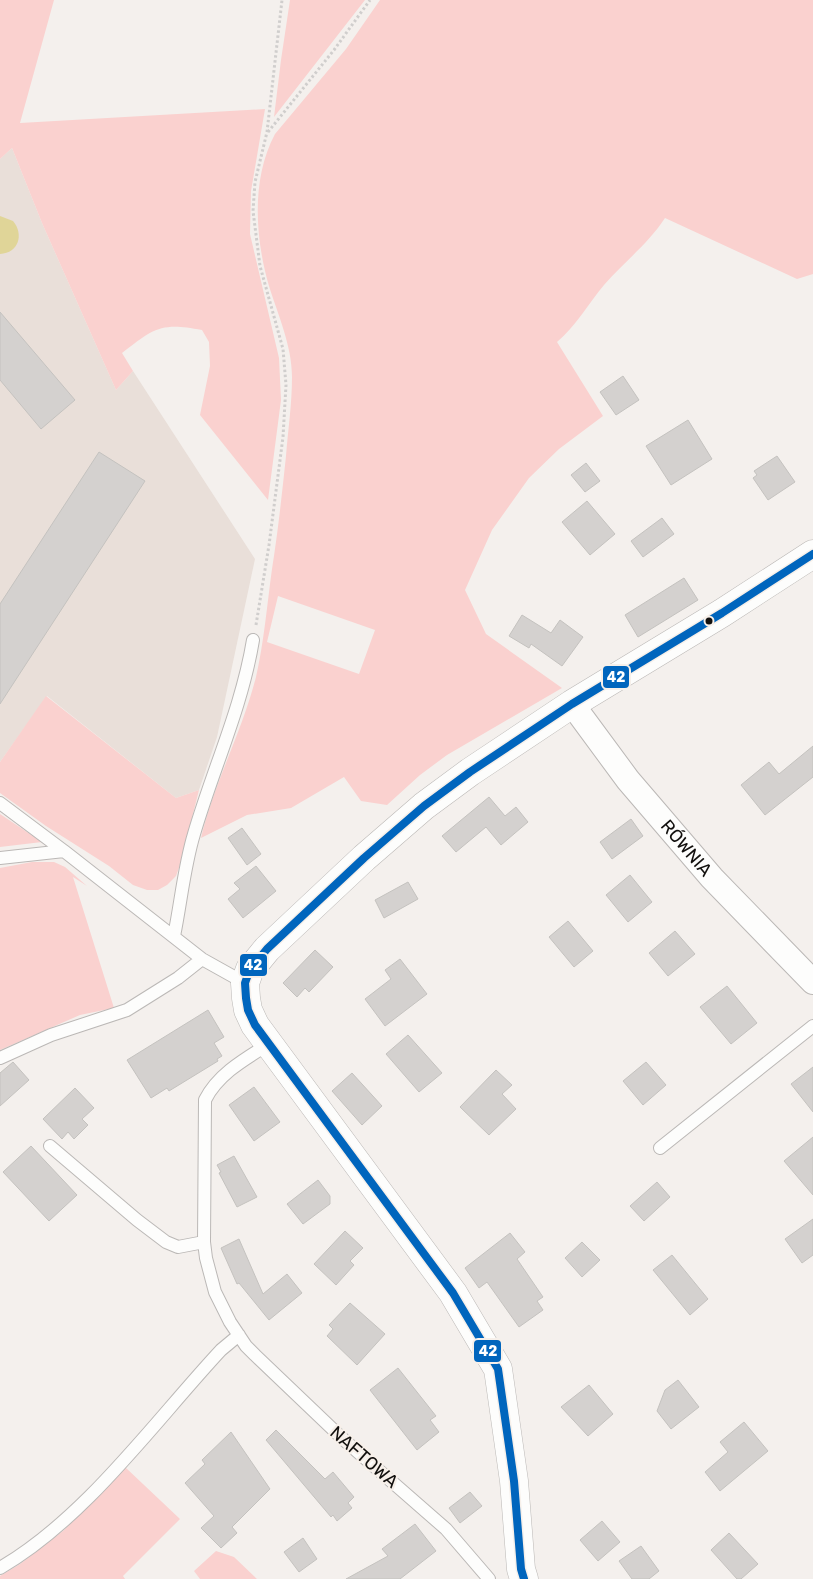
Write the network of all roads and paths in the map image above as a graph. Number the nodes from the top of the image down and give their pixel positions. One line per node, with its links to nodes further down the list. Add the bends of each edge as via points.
1 (282, 0): 3 (path)
2 (370, 0): 3 (path)
3 (267, 132): 5 (path, via 255,182 253,211 260,266 284,349 286,385 268,554)
4 (813, 554): 6 (street)
5 (253, 640): 10 (lane, via 238,706 194,836)
6 (572, 704): 12 (street, RÓWNIA, via 628,780 712,878); 13 (street, via 424,806 267,949 250,969)
7 (0, 803): 8 (lane)
8 (64, 852): 9 (lane); 10 (lane)
9 (0, 858)
10 (174, 936): 11 (lane)
11 (202, 959): 13 (lane); 16 (lane, via 127,1010 51,1035)
12 (813, 982)
13 (246, 983): 15 (street, via 248,1010)
14 (813, 1026): 18 (lane)
15 (268, 1044): 19 (lane, NAFTOWA, via 222,1076 211,1087 205,1100); 23 (street, via 453,1293 498,1369)
16 (0, 1058)
17 (50, 1146): 19 (lane, via 166,1242 178,1247)
18 (660, 1148)
19 (204, 1242): 20 (lane, NAFTOWA, via 215,1292)
20 (239, 1335): 21 (lane, via 221,1350 106,1479 32,1547); 22 (lane, NAFTOWA, via 308,1407 446,1529)
21 (0, 1568)
22 (489, 1579)
23 (524, 1579)

